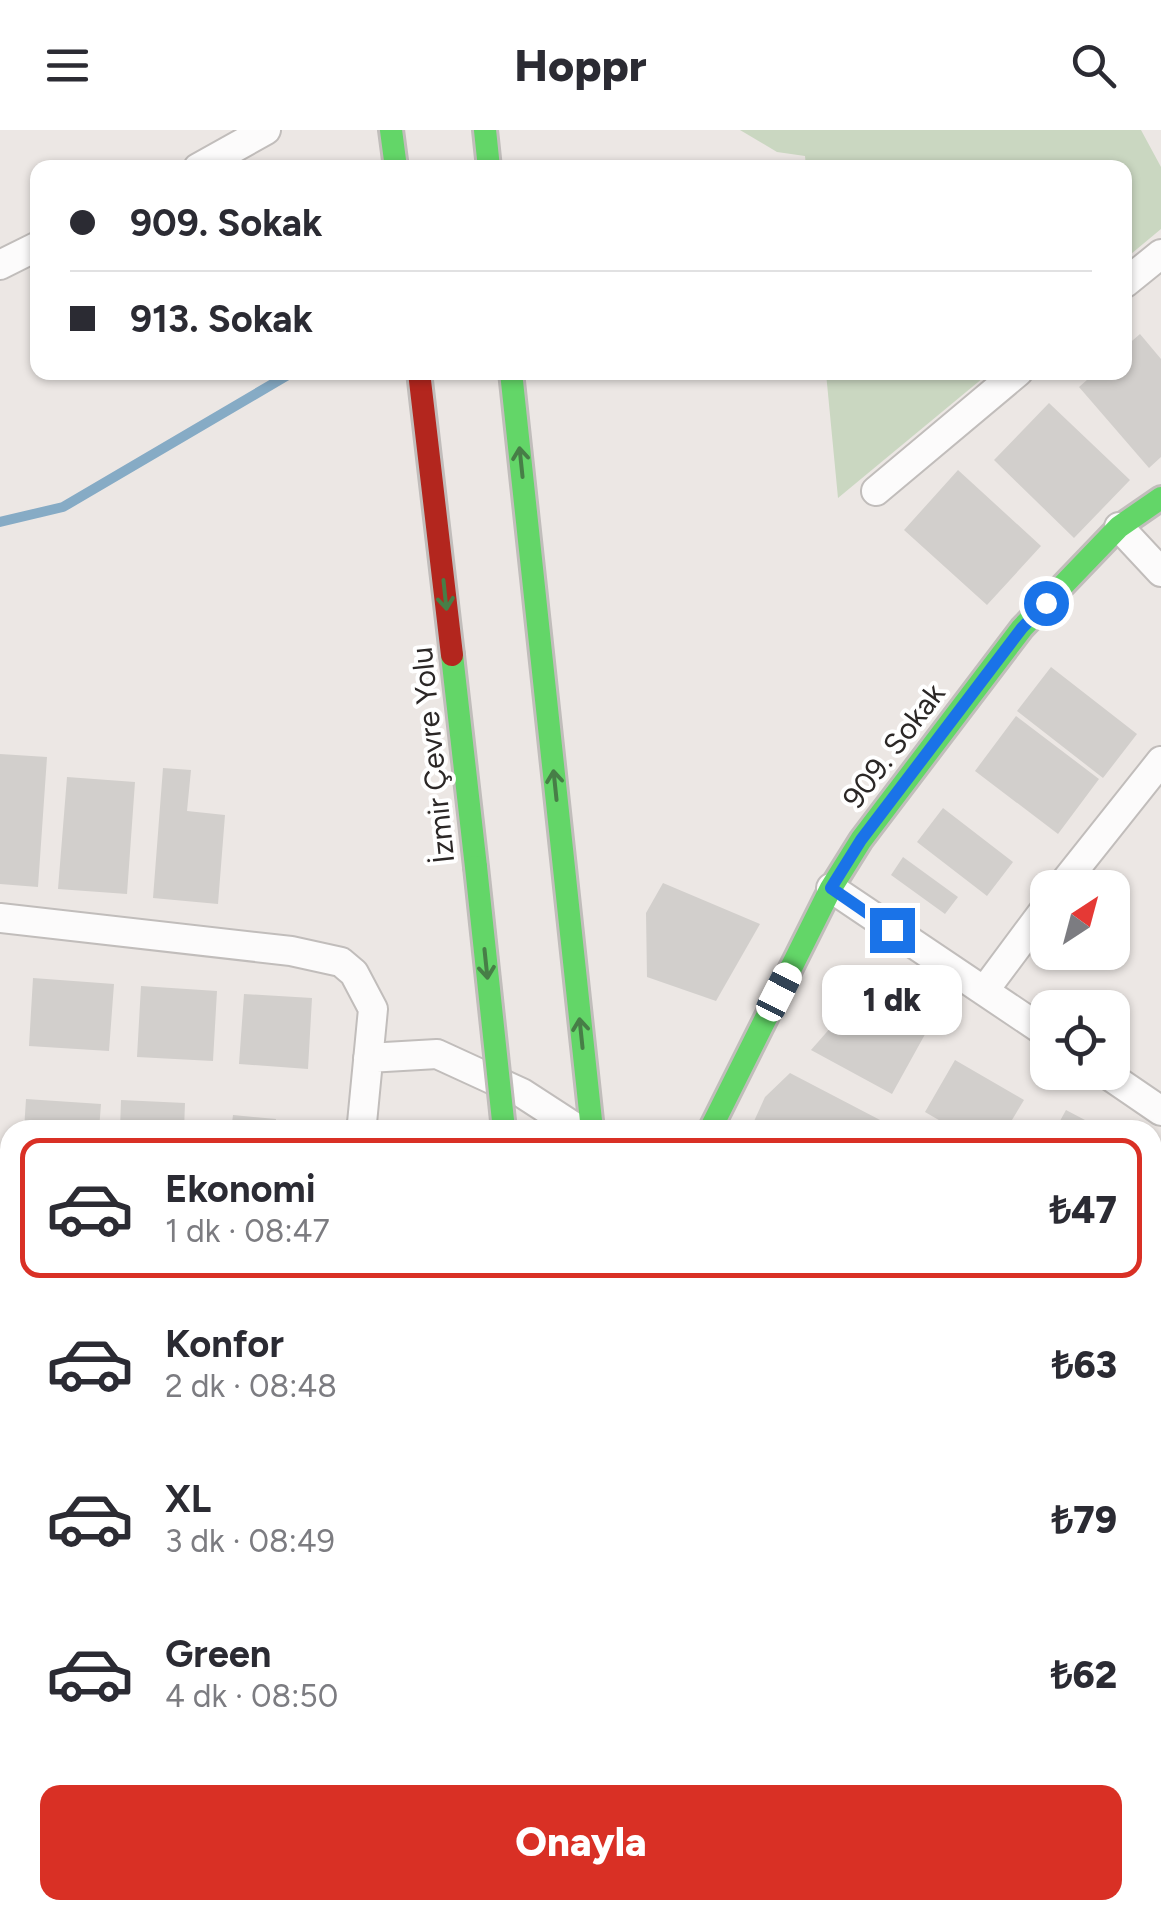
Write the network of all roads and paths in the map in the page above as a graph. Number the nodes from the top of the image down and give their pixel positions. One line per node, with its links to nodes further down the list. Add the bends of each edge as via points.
1 (266, 130): 4 (street)
2 (392, 130): 5 (main road)
3 (485, 130): 6 (main road)
4 (212, 160)
5 (395, 160)
6 (488, 160)
7 (30, 250): 9 (street)
8 (1161, 254): 10 (street)
9 (0, 264)
10 (1132, 278)
11 (421, 380): 29 (main road, İzmir Çevre Yolu, one-way to 29, bridge)
12 (512, 380): 31 (main road, one-way to 12)
13 (1008, 380): 14 (street)
14 (876, 491)
15 (1161, 498): 16 (main road, 909. Sokak)
16 (1118, 527): 17 (street); 20 (main road, 909. Sokak, via 1022,628)
17 (1161, 572)
18 (1161, 761): 19 (street)
19 (1074, 870)
20 (831, 888): 23 (street); 32 (main road, 909. Sokak)
21 (0, 918): 25 (street, via 341,962 354,972 372,1009)
22 (1030, 929): 23 (street)
23 (984, 992): 24 (street)
24 (1030, 1022)
25 (368, 1058): 28 (street); 30 (street, via 437,1054)
26 (1130, 1090): 27 (street)
27 (1161, 1111)
28 (363, 1120)
29 (503, 1120)
30 (564, 1120)
31 (591, 1120)
32 (715, 1120)

